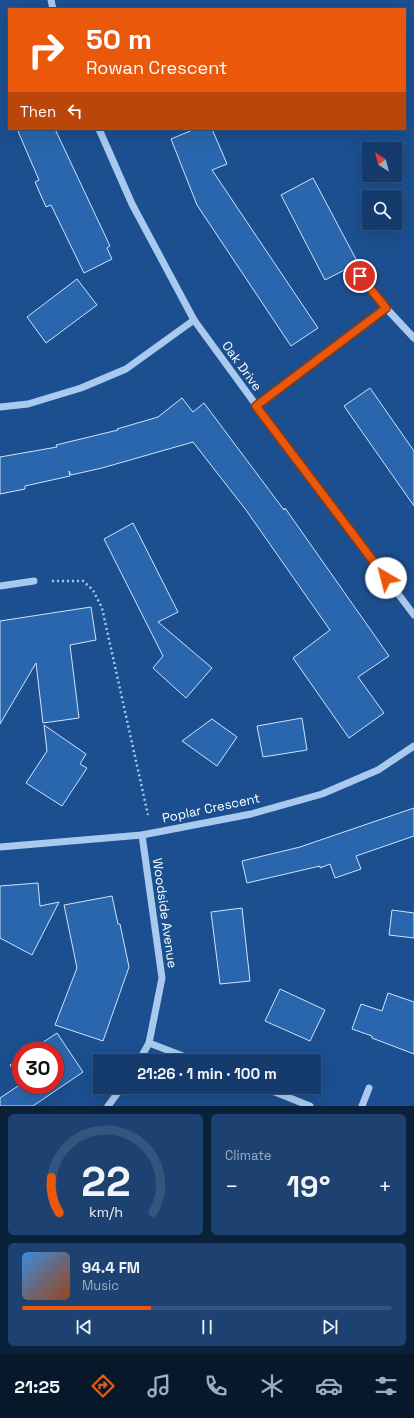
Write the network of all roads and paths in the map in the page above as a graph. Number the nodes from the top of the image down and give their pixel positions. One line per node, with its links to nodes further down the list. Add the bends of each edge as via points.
1 (99, 130): 4 (street, Oak Drive, via 132,204)
2 (360, 276): 3 (street)
3 (386, 308): 5 (street); 6 (street)
4 (194, 320): 6 (street, Oak Drive); 7 (street, via 120,371 81,388 28,404)
5 (414, 338)
6 (256, 406): 10 (street, Oak Drive)
7 (0, 407)
8 (34, 581): 9 (street); 12 (path, via 83,581 94,590 102,608)
9 (0, 586)
10 (414, 615)
11 (414, 746): 12 (street, Poplar Crescent, via 378,770 322,794 251,814)
12 (152, 833): 13 (street, Poplar Crescent)
13 (142, 835): 14 (street, Poplar Crescent); 15 (street, Woodside Avenue, via 162,978)
14 (0, 847)
15 (149, 1042): 16 (street, Woodside Avenue); 17 (street)
16 (142, 1054)
17 (179, 1054)
18 (369, 1088): 23 (street)
19 (117, 1094): 21 (street)
20 (280, 1094): 22 (street)
21 (108, 1106)
22 (310, 1106)
23 (362, 1106)

